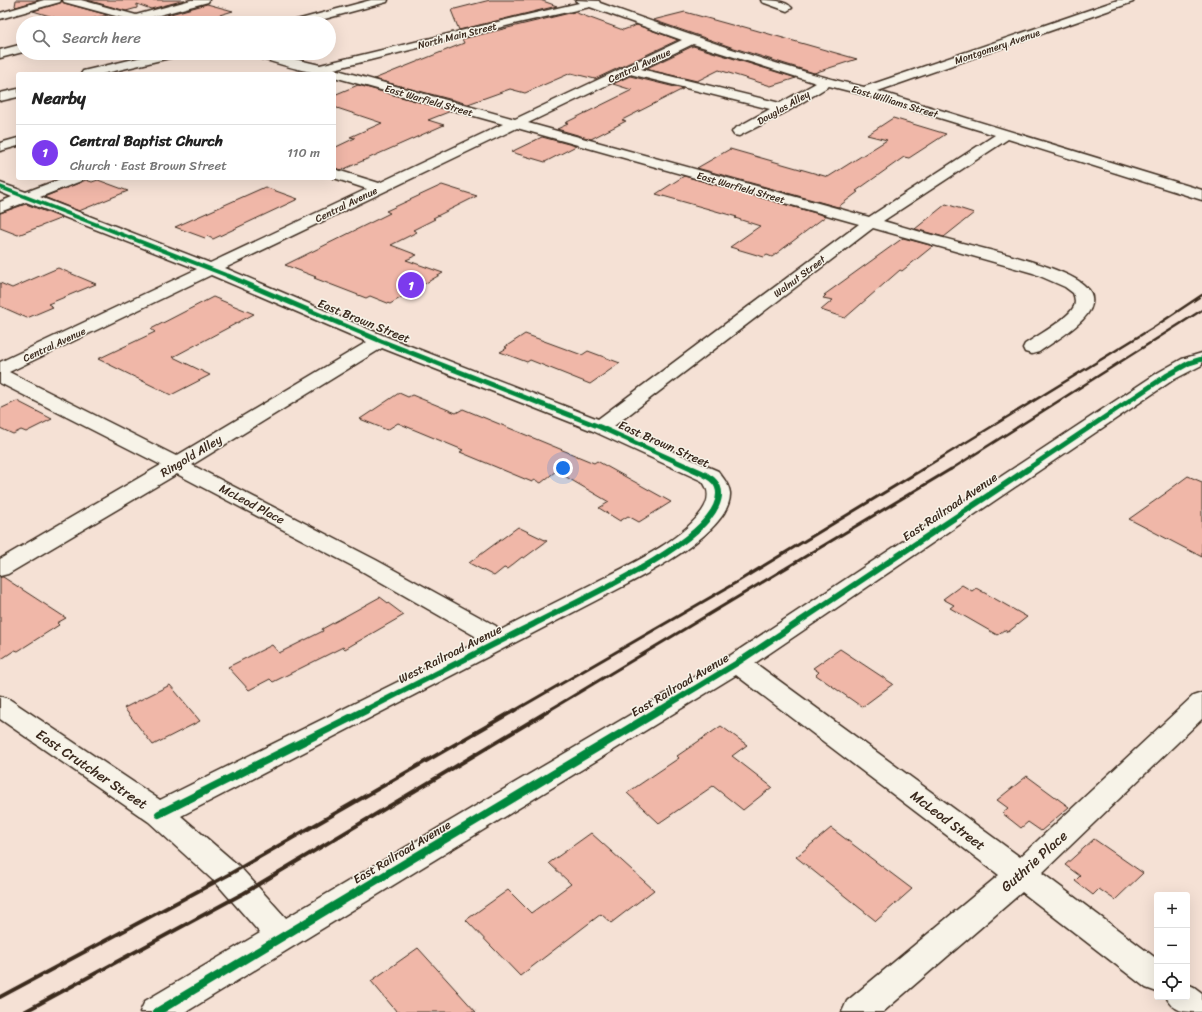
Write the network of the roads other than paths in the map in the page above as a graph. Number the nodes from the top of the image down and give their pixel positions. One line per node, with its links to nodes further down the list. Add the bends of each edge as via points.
1 (56, 0): 10 (street)
2 (68, 0): 11 (street)
3 (204, 0): 12 (street)
4 (383, 0): 13 (street)
5 (616, 0): 8 (street, North Main Street)
6 (766, 0): 9 (street)
7 (1129, 0): 26 (street, Montgomery Avenue)
8 (585, 2): 14 (street, East Williams Street); 19 (street, North Main Street)
9 (787, 8)
10 (0, 16)
11 (128, 16)
12 (144, 16)
13 (323, 16)
14 (692, 40): 20 (street, Central Avenue); 25 (street, East Williams Street)
15 (16, 50): 16 (street)
16 (0, 54)
17 (145, 60): 21 (street)
18 (281, 60): 19 (street, East Warfield Street)
19 (319, 69): 22 (street, North Main Street); 23 (street, East Warfield Street)
20 (629, 70): 29 (street); 30 (street, Central Avenue)
21 (95, 72)
22 (306, 72)
23 (330, 72)
24 (336, 74): 30 (street, East Warfield Street)
25 (827, 82): 26 (street, East Williams Street); 29 (street, Douglas Alley)
26 (865, 91): 32 (street, East Williams Street)
27 (16, 93): 28 (street)
28 (0, 97)
29 (783, 108): 31 (street, Douglas Alley)
30 (514, 124): 38 (street, Central Avenue); 42 (street, East Warfield Street)
31 (739, 132)
32 (1005, 135): 39 (street, East Williams Street); 42 (street, Walnut Street)
33 (16, 143): 34 (street)
34 (0, 147)
35 (336, 175): 38 (street)
36 (71, 180): 40 (street)
37 (0, 187): 40 (street, East Brown Street)
38 (380, 188): 43 (street, Central Avenue)
39 (1202, 195)
40 (26, 197): 41 (street); 43 (street, East Brown Street)
41 (0, 207)
42 (870, 223): 45 (street, East Warfield Street, via 1011,262 1060,278 1081,291 1084,298 1082,309); 49 (street, Walnut Street)
43 (212, 269): 44 (street, East Brown Street); 47 (street, Central Avenue)
44 (381, 340): 49 (street, East Brown Street); 50 (street, Ringold Alley)
45 (1032, 348)
46 (1202, 359): 54 (street, East Railroad Avenue, via 1166,376)
47 (0, 369)
48 (0, 375): 50 (street, McLeod Place)
49 (600, 427): 51 (street, East Brown Street, via 710,476)
50 (178, 465): 52 (street, Ringold Alley); 53 (street, McLeod Place, via 368,565 487,632)
51 (716, 482): 53 (street, West Railroad Avenue, via 719,492 718,503 710,516 675,547)
52 (0, 568)
53 (489, 647): 57 (street, West Railroad Avenue)
54 (737, 663): 58 (street, McLeod Street); 59 (street, East Railroad Avenue)
55 (1202, 703): 58 (street, Guthrie Place)
56 (0, 706): 57 (street, East Crutcher Street)
57 (159, 814): 59 (street, East Crutcher Street, via 228,875)
58 (1021, 874): 60 (street, McLeod Street); 63 (street, Guthrie Place)
59 (283, 937): 62 (street, East Railroad Avenue)
60 (1154, 976)
61 (1186, 1000): 64 (street)
62 (157, 1012)
63 (859, 1012)
64 (1201, 1012)

